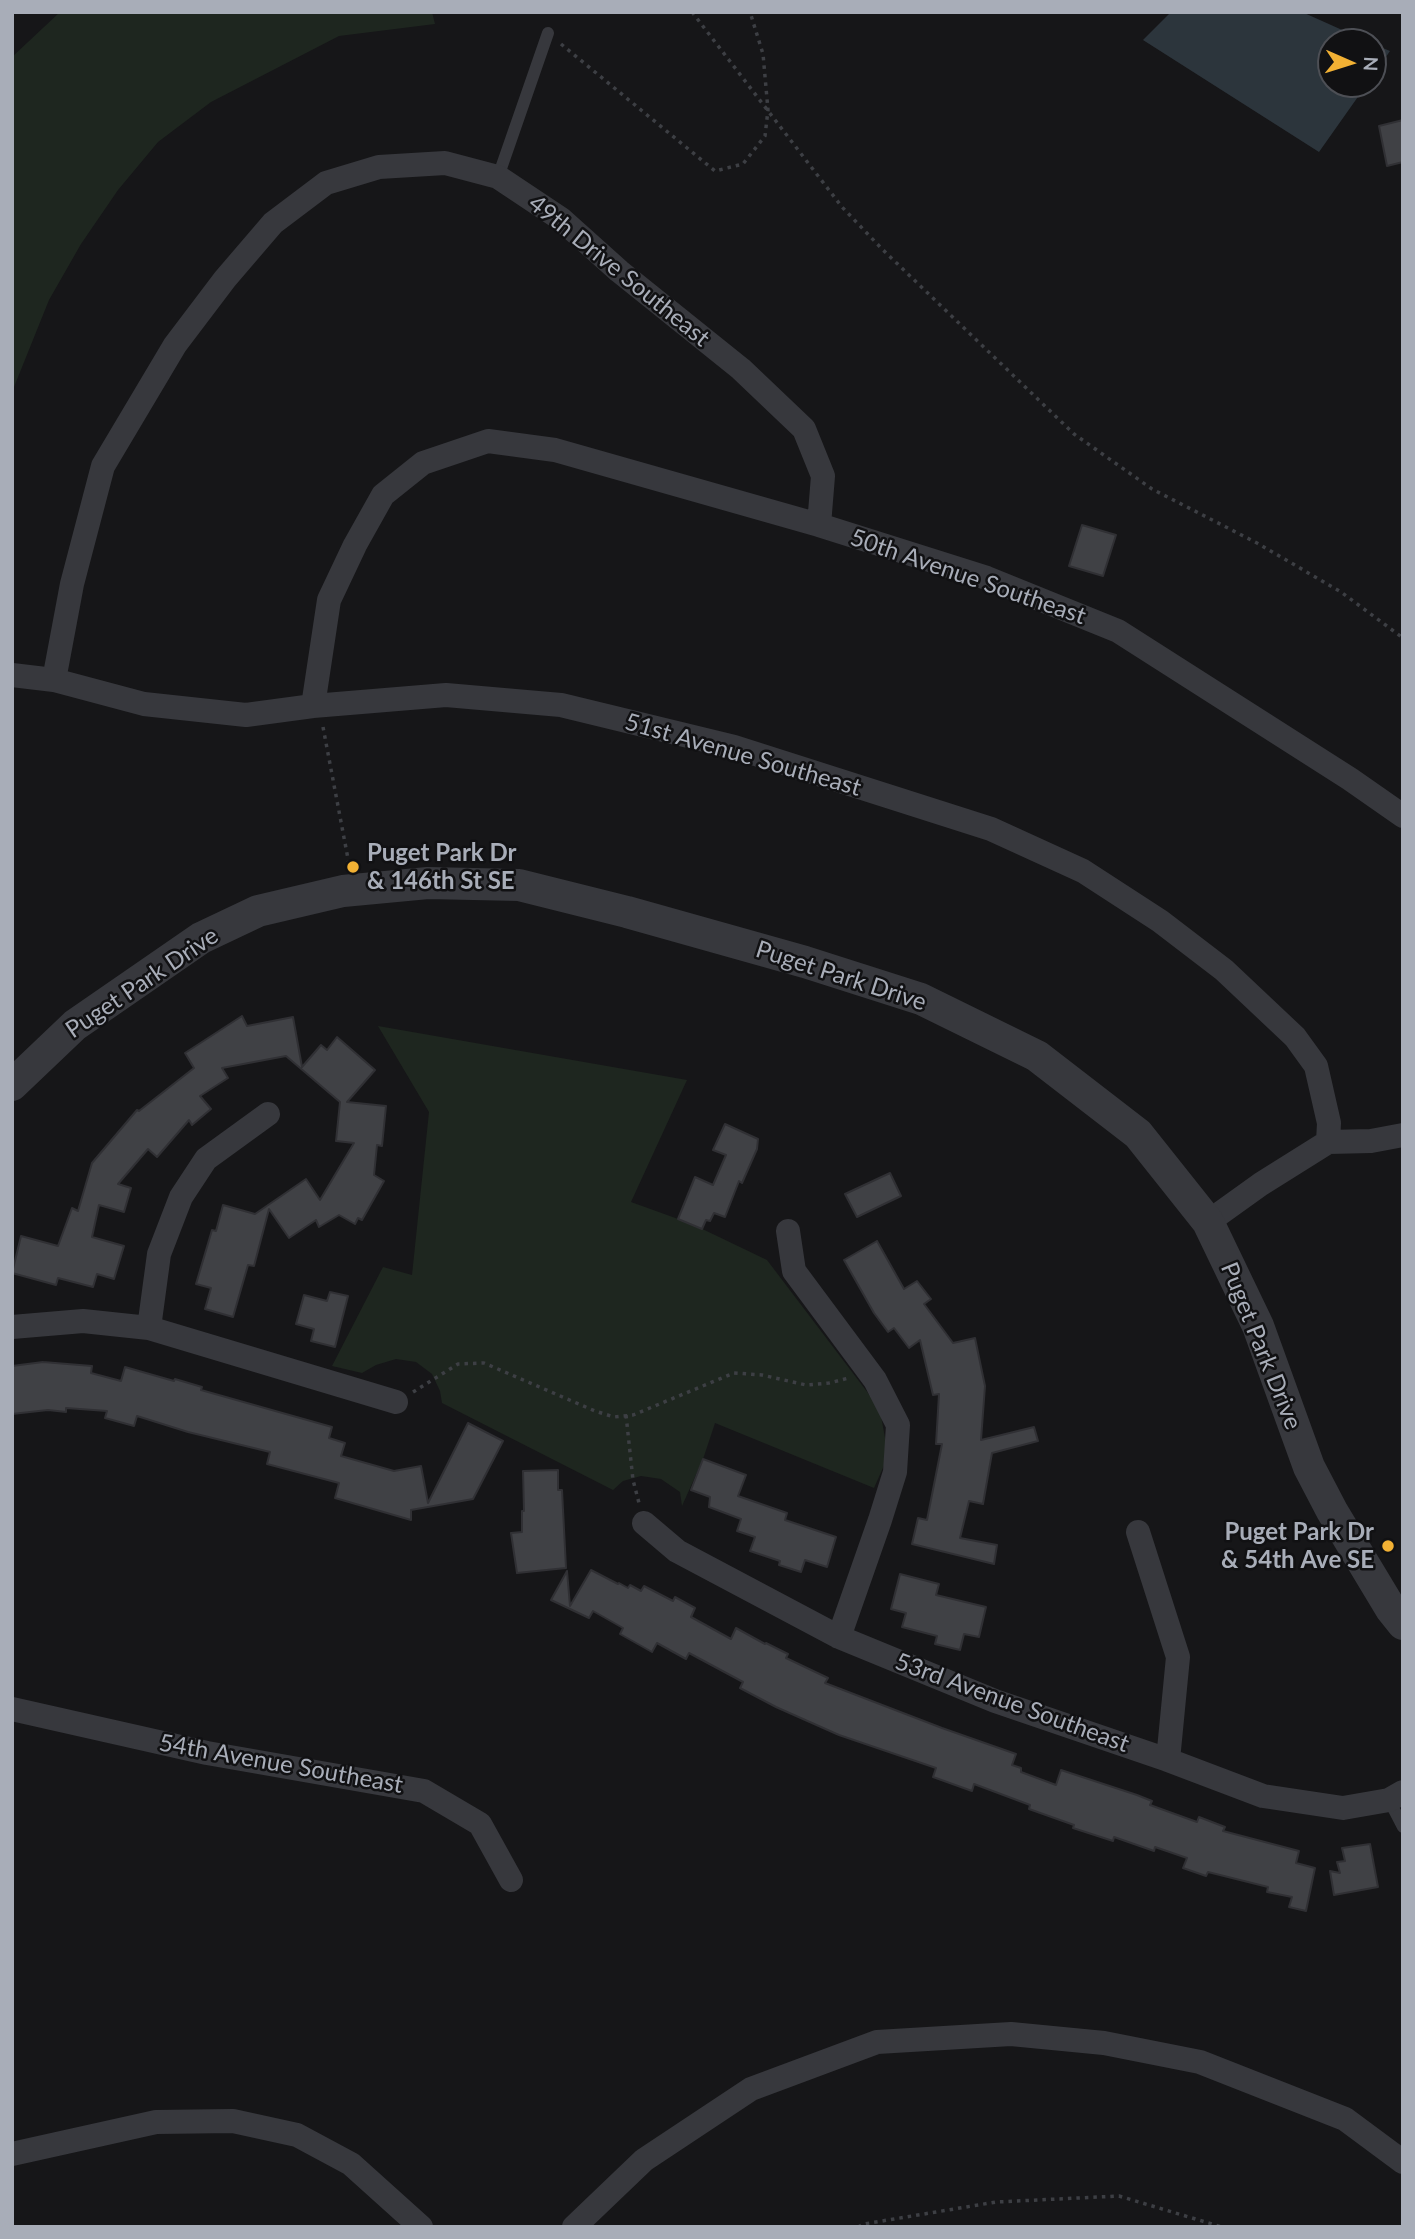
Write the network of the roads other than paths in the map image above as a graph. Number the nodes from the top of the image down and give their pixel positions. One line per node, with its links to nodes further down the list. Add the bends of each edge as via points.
1 (548, 33): 2 (lane)
2 (498, 177): 3 (street, 49th Drive Southeast, via 561,219 741,369 804,429 823,476); 5 (street, 49th Drive Southeast, via 445,163 379,167 326,183 273,223 175,345 103,466 72,584)
3 (819, 525): 6 (street, 50th Avenue Southeast, via 555,450 488,441 422,463 383,495 328,600); 7 (street, 50th Avenue Southeast, via 987,578 1118,631)
4 (12, 675): 5 (street, 51st Avenue Southeast)
5 (54, 680): 6 (street, 51st Avenue Southeast, via 144,704 246,715)
6 (316, 705): 11 (street, 51st Avenue Southeast, via 446,695 561,705 734,747 991,829 1083,871 1160,920 1224,970 1295,1037 1316,1066 1329,1123)
7 (1403, 817)
8 (12, 1085): 12 (street, Puget Park Drive, via 75,1025 201,938 258,911 354,890 428,883 519,885 640,915 921,999 1037,1056 1138,1134)
9 (268, 1114): 15 (street, via 206,1159 181,1197 159,1254)
10 (1403, 1135): 11 (street)
11 (1328, 1142): 12 (street)
12 (1208, 1222): 19 (street, Puget Park Drive, via 1258,1326 1310,1467)
13 (788, 1231): 20 (street, via 794,1271 870,1373 898,1425 895,1472)
14 (12, 1327): 15 (street, via 83,1321)
15 (149, 1328): 16 (street)
16 (396, 1402)
17 (644, 1523): 20 (street, 53rd Avenue Southeast, via 677,1551)
18 (1138, 1532): 22 (street, via 1178,1657)
19 (1403, 1624)
20 (839, 1637): 22 (street, 53rd Avenue Southeast, via 995,1701)
21 (12, 1709): 25 (street, 54th Avenue Southeast, via 207,1753 424,1791 480,1824)
22 (1168, 1760): 23 (street, 53rd Avenue Southeast, via 1263,1796 1343,1808)
23 (1396, 1796): 24 (lane)
24 (1403, 1827)
25 (511, 1880)
26 (12, 2154): 28 (street, via 156,2122 233,2121 297,2135 351,2164)
27 (1403, 2162): 29 (street, via 1345,2119 1200,2062 1104,2043 1011,2034 877,2042 751,2089 644,2160)
28 (421, 2227)
29 (574, 2227)

